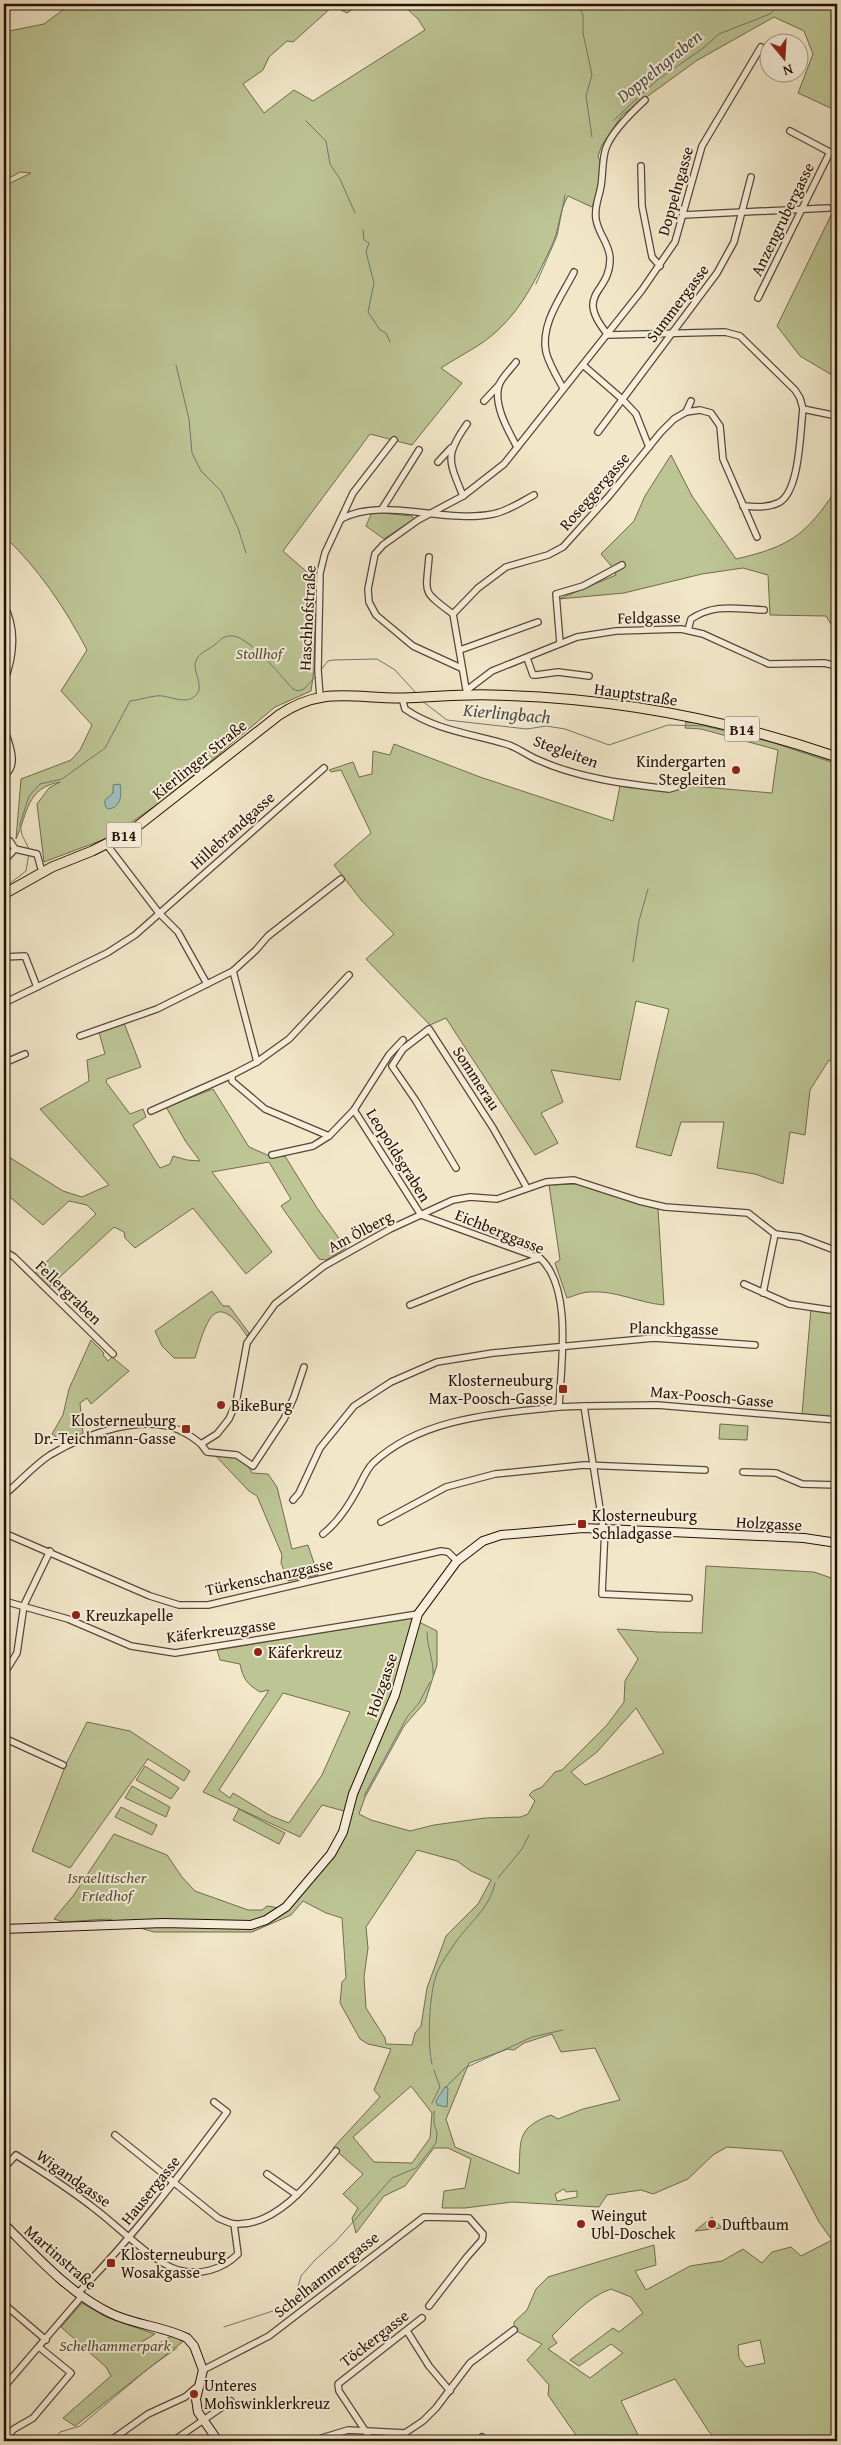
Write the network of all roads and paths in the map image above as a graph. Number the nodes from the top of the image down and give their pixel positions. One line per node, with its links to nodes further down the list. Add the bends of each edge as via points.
1 (758, 51): 11 (street, Doppelngasse, via 702,146)
2 (645, 100): 16 (street, via 627,116 606,147 595,208 596,222 608,246 610,260 592,300 592,311)
3 (790, 132): 4 (street)
4 (830, 152): 5 (street); 9 (street, Anzengrubergasse)
5 (837, 156)
6 (641, 166): 12 (street, Doppelngasse, via 642,206 652,257)
7 (751, 177): 10 (street, Summergasse)
8 (828, 208): 9 (street)
9 (801, 210): 10 (street); 14 (street, Anzengrubergasse)
10 (743, 213): 11 (street); 15 (street, Summergasse, via 734,242 717,273)
11 (683, 215): 12 (street, Doppelngasse, via 675,242)
12 (660, 266): 16 (street, Doppelngasse)
13 (574, 272): 20 (street, via 547,325 545,337 546,352)
14 (758, 298)
15 (672, 334): 16 (street); 21 (street, Summergasse); 24 (street, via 725,332 740,336 795,390)
16 (608, 335): 18 (street, Doppelngasse)
17 (516, 362): 19 (street)
18 (583, 365): 20 (street, Doppelngasse); 21 (street)
19 (499, 385): 22 (street); 30 (street, via 504,423)
20 (563, 388): 30 (street, Doppelngasse)
21 (622, 399): 28 (street, Summergasse); 31 (street, via 636,414)
22 (484, 401)
23 (691, 401): 25 (street)
24 (803, 409): 26 (street); 37 (street, via 790,494 779,503 763,507)
25 (686, 412): 31 (street, Roseggergasse, via 674,419); 37 (street, via 700,410 711,413 720,426 723,459)
26 (837, 416)
27 (467, 424): 32 (street)
28 (598, 432)
29 (394, 440): 40 (street, Haschhofstraße, via 353,493)
30 (517, 447): 36 (street, Doppelngasse, via 504,464)
31 (649, 447): 46 (street, Roseggergasse, via 563,547 506,567 478,588)
32 (451, 448): 34 (street); 36 (street, via 451,461)
33 (419, 450): 38 (street)
34 (438, 462)
35 (534, 495): 39 (street, via 494,514)
36 (463, 496): 39 (street, Doppelngasse)
37 (744, 506): 41 (street)
38 (382, 509): 39 (street); 40 (street)
39 (428, 514): 53 (street, Doppelngasse, via 375,554 368,580 369,602 380,620 413,646)
40 (340, 519): 57 (street, Haschhofstraße, via 320,573)
41 (757, 538)
42 (429, 556): 46 (street, via 428,596)
43 (622, 566): 49 (street, via 583,586 556,594)
44 (4, 605): 55 (street, via 13,633 11,660)
45 (764, 610): 48 (street, via 719,608 704,611 691,619)
46 (453, 614): 50 (street)
47 (538, 622): 50 (street)
48 (688, 630): 49 (street, Feldgasse, via 616,631 577,636); 52 (street, Feldgasse, via 769,664 824,663)
49 (560, 643): 51 (street, Feldgasse)
50 (460, 650): 53 (street)
51 (527, 658): 54 (street, via 536,675 558,672); 56 (street, Feldgasse, via 492,671)
52 (837, 666)
53 (461, 668): 56 (street)
54 (589, 676)
55 (4, 682)
56 (467, 693): 58 (main road, Hauptstraße / B14); 61 (main road, Hauptstraße / B14, via 644,709 716,722)
57 (320, 697): 59 (main road, Kierlinger Straße / B14, via 338,694); 66 (main road, Kierlinger Straße / B14, via 300,703 279,715 147,820)
58 (426, 697): 59 (main road, Kierlinger Straße / B14)
59 (402, 698): 64 (street, Stegleiten, via 408,711 443,727 519,748 536,759 619,783)
60 (4, 728): 63 (street, via 12,759 11,768)
61 (837, 757)
62 (324, 768): 72 (street, Hillebrandgasse)
63 (5, 775)
64 (676, 787)
65 (4, 840): 67 (street, via 10,841)
66 (106, 845): 69 (main road, Kierlinger Straße / B14); 72 (street)
67 (15, 849): 68 (street); 69 (street, via 37,854)
68 (4, 862)
69 (42, 872): 71 (main road, Kierlinger Straße / B14)
70 (341, 879): 74 (street, via 268,936)
71 (4, 894)
72 (159, 913): 76 (street, via 178,932); 77 (street, Hillebrandgasse, via 112,950)
73 (4, 957): 77 (street, via 25,956)
74 (233, 971): 76 (street); 82 (street)
75 (348, 974): 82 (street, via 289,1039)
76 (207, 984): 79 (street, via 157,1009)
77 (37, 987): 78 (street, Hillebrandgasse)
78 (4, 1003)
79 (80, 1036)
80 (403, 1040): 85 (street, Leopoldsgraben, via 389,1054)
81 (25, 1054): 83 (street)
82 (257, 1062): 84 (street)
83 (4, 1063)
84 (232, 1074): 86 (street); 87 (street, via 232,1081 266,1109)
85 (354, 1110): 87 (street, Leopoldsgraben); 91 (street, Leopoldsgraben)
86 (151, 1111)
87 (328, 1136): 88 (street, Leopoldsgraben, via 307,1148)
88 (272, 1155)
89 (456, 1168): 90 (street, Sommerau, via 392,1066 403,1049 428,1029 493,1128)
90 (527, 1188): 91 (street, Am Ölberg, via 497,1198 453,1200); 92 (street, Am Ölberg, via 559,1180 574,1180 665,1207 748,1213)
91 (421, 1215): 95 (street, Eichberggasse); 107 (street, Am Ölberg, via 324,1266 275,1304 247,1343 236,1403 229,1419 217,1434)
92 (775, 1234): 94 (street, via 800,1237); 97 (street)
93 (4, 1251): 102 (street, Fellergraben)
94 (837, 1251)
95 (540, 1258): 98 (street); 101 (street, Eichberggasse, via 555,1282 560,1300)
96 (744, 1284): 97 (street)
97 (764, 1293): 99 (street, via 789,1304)
98 (410, 1305)
99 (837, 1311)
100 (755, 1345): 101 (street, Planckhgasse, via 654,1338)
101 (561, 1346): 105 (street, Eichberggasse); 113 (street, Planckhgasse, via 437,1362 390,1382 354,1406 330,1433)
102 (113, 1354)
103 (304, 1367): 107 (street, via 284,1419 253,1466 238,1455 207,1452)
104 (584, 1406): 105 (street); 106 (street, Max-Poosch-Gasse, via 657,1405); 108 (street)
105 (559, 1407): 117 (street, via 482,1416 419,1434 371,1464 351,1502)
106 (837, 1420)
107 (201, 1444): 112 (street, via 172,1428 128,1424 93,1435 49,1456)
108 (593, 1465): 109 (street); 114 (street, via 475,1477 433,1492); 115 (street)
109 (705, 1470)
110 (743, 1472): 111 (street, via 776,1473 802,1484)
111 (837, 1485)
112 (4, 1495)
113 (293, 1500)
114 (381, 1522)
115 (604, 1528): 118 (street, Holzgasse); 120 (street, Holzgasse, via 500,1535 474,1546); 121 (street, via 602,1594)
116 (4, 1533): 119 (street, Türkenschanzgasse)
117 (323, 1534)
118 (837, 1542)
119 (50, 1552): 120 (street, Türkenschanzgasse, via 150,1596 179,1605 218,1603 441,1550); 123 (street)
120 (457, 1561): 124 (street, Holzgasse)
121 (690, 1598)
122 (4, 1601): 123 (street, Käferkreuzgasse)
123 (24, 1605): 124 (street, Käferkreuzgasse, via 68,1618 131,1646 175,1653); 125 (street, via 18,1653)
124 (418, 1614): 128 (street, Holzgasse, via 394,1695 353,1794 344,1832 308,1884 276,1914 250,1925 170,1923)
125 (4, 1674)
126 (4, 1738): 127 (street)
127 (63, 1765)
128 (4, 1929)
129 (214, 2102): 134 (street, Hausergasse, via 227,2112)
130 (115, 2135): 134 (street)
131 (336, 2151): 135 (street)
132 (4, 2168): 139 (street, Wigandgasse, via 16,2155 79,2196)
133 (267, 2174): 135 (street)
134 (174, 2183): 138 (street, via 218,2218); 139 (street, Hausergasse)
135 (297, 2195): 138 (street, via 269,2217)
136 (469, 2218): 142 (street, Töckergasse, via 483,2234 482,2240); 148 (street, Schelhammergasse, via 424,2216 269,2336)
137 (4, 2224): 140 (street, Martinstraße)
138 (234, 2224): 139 (street, via 238,2254 223,2265 197,2274 162,2263)
139 (130, 2237): 140 (street, Hausergasse)
140 (80, 2295): 146 (street, Hausergasse); 148 (street, Martinstraße, via 112,2314 187,2338 194,2346)
141 (4, 2304): 146 (street)
142 (429, 2306)
143 (422, 2318): 145 (street, Töckergasse)
144 (514, 2330): 152 (street, via 470,2363)
145 (407, 2331): 152 (street, via 429,2366); 155 (street, Töckergasse, via 338,2384 339,2391)
146 (46, 2340): 147 (street, Hausergasse)
147 (39, 2347): 149 (street, Hausergasse); 156 (street, via 71,2373 33,2418)
148 (203, 2370): 150 (street)
149 (6, 2379): 151 (street, Hausergasse)
150 (199, 2386): 154 (street, via 196,2399); 157 (street, via 185,2398 148,2414)
151 (4, 2387)
152 (450, 2391): 155 (street, via 423,2421 405,2433)
153 (231, 2401): 154 (street)
154 (203, 2421): 158 (street); 159 (street)
155 (365, 2430): 160 (street, via 348,2430); 161 (street)
156 (4, 2439)
157 (110, 2441)
158 (173, 2441)
159 (218, 2441)
160 (312, 2441)
161 (372, 2441)

